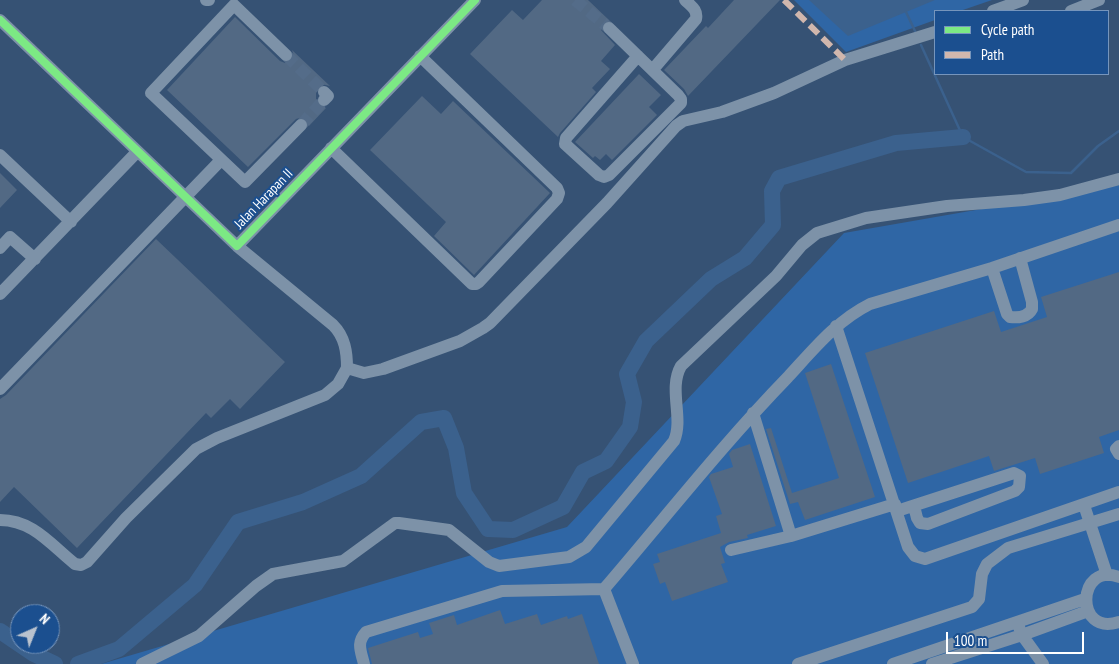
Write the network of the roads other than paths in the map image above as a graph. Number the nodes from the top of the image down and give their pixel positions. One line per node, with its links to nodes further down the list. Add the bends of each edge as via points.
1 (474, 0): 11 (street, Jalan Harapan II)
2 (685, 0): 13 (street, via 695,9 696,18)
3 (1023, 0): 5 (street)
4 (1099, 0): 6 (street)
5 (996, 10)
6 (1074, 10)
7 (0, 20): 16 (street, Jalan Harapan II)
8 (610, 28): 12 (street)
9 (934, 32): 30 (street, via 845,60 774,93 722,112 682,121 607,204 490,323 460,342 406,362 364,373)
10 (286, 55): 18 (street, via 234,5 151,93)
11 (420, 56): 15 (street, Jalan Harapan II); 15 (street, via 557,188 557,199 479,282 472,284)
12 (638, 56): 13 (street); 13 (street, via 566,138 566,144 599,175 609,175 681,103 678,94)
13 (652, 68)
14 (301, 125): 18 (street, via 244,182)
15 (331, 148): 23 (street, Jalan Harapan II)
16 (137, 152): 20 (street, Jalan Harapan II); 21 (street)
17 (0, 155): 21 (street)
18 (221, 160): 20 (street)
19 (1119, 179): 50 (street, via 1060,195 866,218 817,233 681,366 676,376 677,427 674,441 579,553 499,566 489,562 449,530 395,524 343,561 273,574 199,636)
20 (186, 198): 23 (street, Jalan Harapan II); 31 (street)
21 (71, 222): 26 (street)
22 (1119, 225): 25 (street)
23 (237, 246): 30 (street, via 339,331 344,342)
24 (0, 248): 26 (street, via 10,237)
25 (1020, 258): 27 (street); 27 (street, via 1032,302 1032,309 1026,315 1016,318 1007,314)
26 (34, 259): 28 (street)
27 (992, 268): 29 (street, via 870,304)
28 (0, 294)
29 (836, 326): 32 (street); 38 (street)
30 (347, 368): 40 (street, via 338,384 325,394 196,449 81,565 75,564 32,527)
31 (0, 389)
32 (753, 413): 42 (street); 45 (street)
33 (1119, 446): 34 (street, via 1116,449)
34 (1119, 454)
35 (1119, 492): 36 (street)
36 (1084, 504): 38 (street, via 925,559 915,556 908,547); 41 (street)
37 (914, 506): 37 (street, via 1014,472 1020,476 1019,487 1015,491 928,524 920,523); 38 (street)
38 (896, 508): 42 (street)
39 (1119, 514): 41 (street)
40 (0, 520)
41 (1090, 523): 44 (street); 53 (street, via 1008,548 993,558 982,574 979,599 972,608)
42 (792, 536): 43 (street)
43 (732, 550)
44 (1113, 576): 46 (street, via 1099,578 1092,583 1087,591)
45 (604, 589): 51 (street, via 502,591 366,632 359,645); 52 (street)
46 (1087, 605): 47 (street, via 1096,620 1106,624); 48 (street); 49 (street)
47 (1119, 622)
48 (1017, 623): 49 (street); 54 (street)
49 (1022, 635): 55 (street); 56 (street)
50 (142, 664)
51 (364, 664)
52 (633, 664)
53 (798, 664)
54 (892, 664)
55 (932, 664)
56 (1043, 664)

